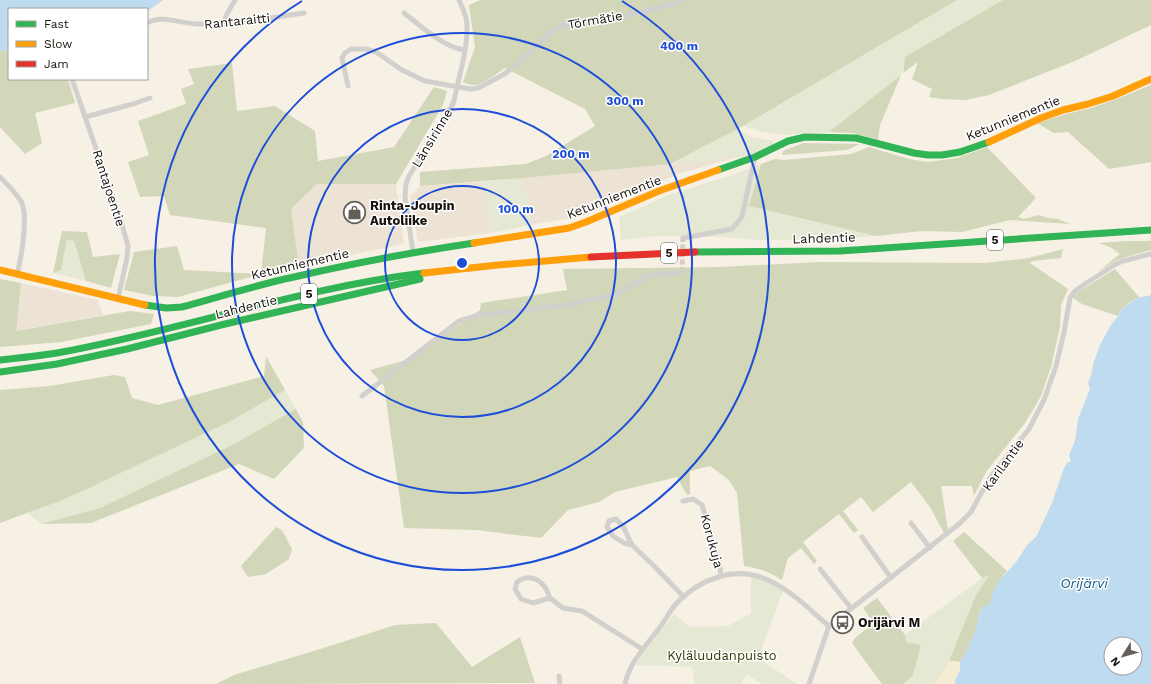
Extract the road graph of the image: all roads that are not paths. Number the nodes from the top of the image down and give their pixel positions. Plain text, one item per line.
1 (235, 0) edge
2 (459, 0) edge
3 (680, 0) edge
4 (304, 13) dead end
5 (404, 13) dead end
6 (148, 23) edge
7 (223, 24) junction
8 (464, 50) junction
9 (1151, 79) edge
10 (72, 80) edge
11 (348, 86) dead end
12 (456, 87) junction
13 (150, 98) dead end
14 (85, 117) junction
15 (756, 157) junction
16 (0, 177) edge
17 (1151, 230) edge
18 (683, 238) dead end
19 (412, 252) junction
20 (1151, 254) edge
21 (498, 265) junction
22 (0, 270) edge
23 (682, 272) dead end
24 (17, 275) junction
25 (118, 299) junction
26 (0, 359) edge
27 (0, 372) edge
28 (362, 396) dead end
29 (683, 501) dead end
30 (911, 523) dead end
31 (862, 537) dead end
32 (632, 545) junction
33 (930, 548) junction
34 (820, 568) dead end
35 (721, 575) junction
36 (891, 578) junction
37 (684, 597) junction
38 (550, 598) junction
39 (851, 608) junction
40 (829, 626) junction
41 (642, 649) junction
42 (559, 676) dead end
43 (560, 684) edge
44 (625, 684) edge
45 (809, 684) edge

1 - 7 street
2 - 8 street, Länsirinne
3 - 12 street, Törmätie
4 - 7 street, Rantaraitti
5 - 8 street
6 - 7 street, Rantaraitti
8 - 12 street, Länsirinne
9 - 15 main road, Ketunniementie
10 - 14 street, Rantajoentie
11 - 12 street, Törmätie
12 - 19 street, Länsirinne
13 - 14 street
14 - 25 street, Rantajoentie
15 - 18 street
15 - 19 main road, Ketunniementie
16 - 24 street
17 - 21 main road, Lahdentie / 5
19 - 25 main road, Ketunniementie
20 - 33 street, Karilantie
21 - 26 main road, Lahdentie / 5
21 - 27 main road, Lahdentie / 5
22 - 24 main road, Ketunniementie
23 - 28 street
24 - 25 main road, Ketunniementie
29 - 35 street, Korukuja
30 - 33 street
31 - 36 street
32 - 32 street
32 - 37 street
33 - 36 street, Karilantie
34 - 39 street
35 - 37 street
35 - 40 street
36 - 39 street, Karilantie
37 - 41 street
38 - 38 street
38 - 41 street
39 - 40 street, Karilantie
40 - 45 street
41 - 44 street
42 - 43 street

